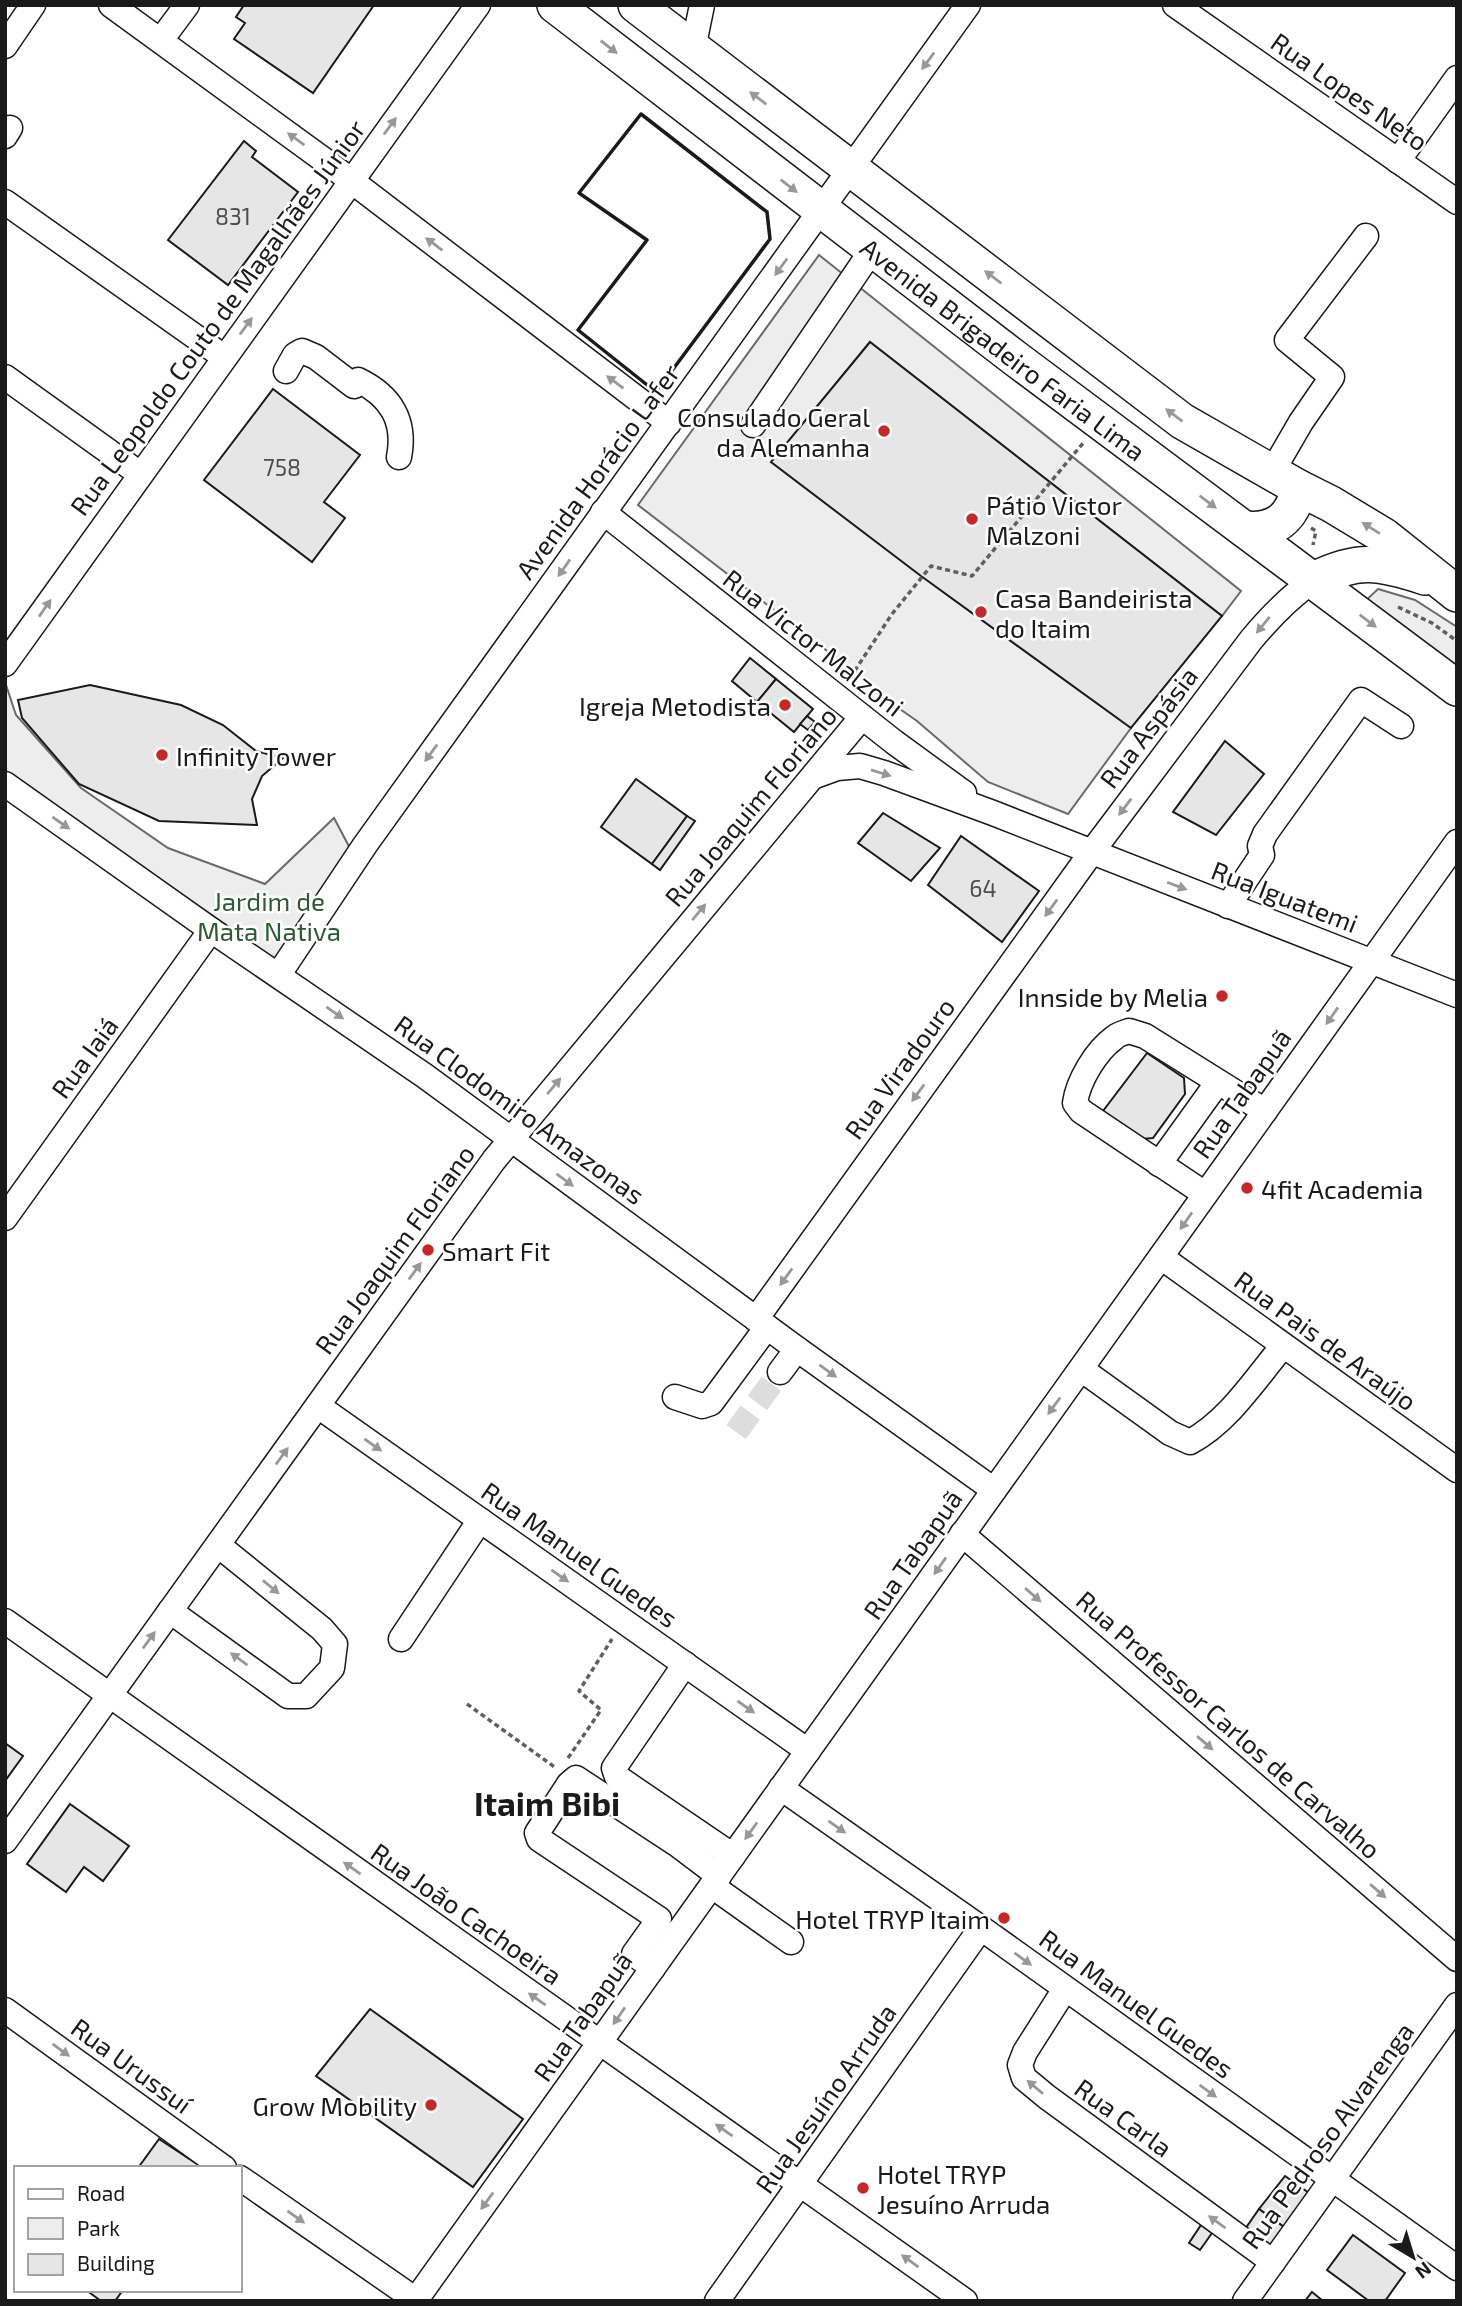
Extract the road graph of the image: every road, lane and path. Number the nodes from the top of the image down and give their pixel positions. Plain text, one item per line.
1 (33, 5) edge
2 (111, 5) edge
3 (187, 5) edge
4 (478, 5) edge
5 (555, 5) edge
6 (636, 5) edge
7 (702, 5) edge
8 (968, 5) edge
9 (1175, 5) edge
10 (161, 40) junction
11 (5, 46) edge
12 (693, 48) junction
13 (1457, 78) edge
14 (1398, 161) junction
15 (851, 169) junction
16 (350, 181) junction
17 (5, 202) edge
18 (1457, 202) edge
19 (821, 211) junction
20 (1366, 236) dead end
21 (872, 250) junction
22 (224, 357) junction
23 (286, 371) dead end
24 (5, 377) edge
25 (1101, 422) junction
26 (669, 423) junction
27 (753, 425) dead end
28 (399, 457) dead end
29 (140, 474) junction
30 (1285, 480) junction
31 (603, 512) junction
32 (1244, 529) junction
33 (1314, 580) junction
34 (1451, 589) edge
35 (5, 664) edge
36 (1457, 688) edge
37 (837, 698) junction
38 (862, 717) junction
39 (1401, 726) dead end
40 (815, 776) junction
41 (5, 784) edge
42 (993, 813) junction
43 (1457, 842) edge
44 (1091, 853) junction
45 (1228, 906) junction
46 (211, 930) junction
47 (1372, 960) junction
48 (279, 974) junction
49 (1457, 995) edge
50 (1219, 1082) junction
51 (1265, 1111) junction
52 (510, 1139) junction
53 (1159, 1164) junction
54 (1206, 1194) junction
55 (5, 1218) edge
56 (1161, 1257) junction
57 (762, 1323) junction
58 (1283, 1346) junction
59 (797, 1349) junction
60 (1081, 1368) junction
61 (780, 1372) tunnel mouth
62 (675, 1397) dead end
63 (318, 1406) junction
64 (1457, 1470) edge
65 (994, 1490) junction
66 (480, 1520) junction
67 (962, 1534) junction
68 (218, 1545) junction
69 (170, 1611) junction
70 (623, 1620) junction
71 (5, 1621) edge
72 (401, 1639) dead end
73 (685, 1664) junction
74 (109, 1695) junction
75 (467, 1704) dead end
76 (808, 1751) junction
77 (566, 1760) dead end
78 (559, 1770) dead end
79 (781, 1788) junction
80 (5, 1841) edge
81 (733, 1856) junction
82 (715, 1881) junction
83 (981, 1928) junction
84 (791, 1942) dead end
85 (1457, 1959) edge
86 (653, 1968) junction
87 (1065, 1989) junction
88 (1457, 2005) edge
89 (5, 2010) edge
90 (599, 2043) junction
91 (221, 2166) edge
92 (242, 2179) edge
93 (1332, 2180) junction
94 (802, 2184) junction
95 (1273, 2262) junction
96 (1457, 2268) edge
97 (415, 2300) edge
98 (717, 2301) edge
99 (965, 2301) edge
100 (1245, 2301) edge

1 - 11 street
2 - 10 street
3 - 10 street
16 -> 4 street, Rua Leopoldo Couto de Magalhães Júnior
5 -> 19 highway, Avenida Brigadeiro Faria Lima
6 - 12 highway, Avenida Brigadeiro Faria Lima
7 - 12 street
8 -> 15 street, Avenida Horácio Lafer
9 - 14 street, Rua Lopes Neto
16 -> 10 street
15 -> 12 highway, Avenida Brigadeiro Faria Lima
13 - 14 street
14 - 18 street, Rua Lopes Neto
15 - 19 street, Avenida Horácio Lafer
30 -> 15 highway, Avenida Brigadeiro Faria Lima
22 -> 16 street, Rua Leopoldo Couto de Magalhães Júnior
26 -> 16 street
17 - 22 street
19 - 21 highway, Avenida Brigadeiro Faria Lima
19 -> 26 street, Avenida Horácio Lafer
20 - 30 street
21 - 25 highway, Avenida Brigadeiro Faria Lima
21 - 27 street
22 - 29 street, Rua Leopoldo Couto de Magalhães Júnior
23 - 28 street
24 - 29 street
25 -> 32 highway, Avenida Brigadeiro Faria Lima
25 - 37 path
26 - 31 street, Avenida Horácio Lafer
35 -> 29 street, Rua Leopoldo Couto de Magalhães Júnior
30 - 32 highway
34 -> 30 highway, Avenida Brigadeiro Faria Lima
31 - 37 street, Rua Victor Malzoni
31 -> 48 street, Avenida Horácio Lafer
32 - 33 highway, Avenida Brigadeiro Faria Lima
33 - 34 highway
33 -> 36 highway, Avenida Brigadeiro Faria Lima
33 -> 44 street, Rua Aspásia
37 - 38 street, Rua Victor Malzoni
38 - 40 street, Rua Joaquim Floriano
38 - 42 street, Rua Victor Malzoni
39 - 45 street
40 -> 42 street, Rua Victor Malzoni
52 -> 40 street, Rua Joaquim Floriano
41 -> 46 street, Rua Clodomiro Amazonas
42 - 44 street, Rua Victor Malzoni
43 - 47 street, Rua Tabapuã
44 -> 45 street, Rua Iguatemi
44 -> 57 street, Rua Viradouro
45 - 47 street, Rua Iguatemi
46 - 48 street, Rua Clodomiro Amazonas
46 - 55 street, Rua Iaiá
47 - 49 street, Rua Iguatemi
47 -> 51 street, Rua Tabapuã
48 -> 52 street, Rua Clodomiro Amazonas
50 - 51 street
50 - 53 street
50 - 53 street
51 - 54 street, Rua Tabapuã
52 -> 57 street, Rua Clodomiro Amazonas
63 -> 52 street, Rua Joaquim Floriano
53 - 54 street
54 -> 56 street, Rua Tabapuã
56 - 58 street, Rua Pais de Araújo
56 - 60 street, Rua Tabapuã
57 - 59 street, Rua Clodomiro Amazonas
57 - 62 street, Rua Viradouro
58 - 60 street
58 - 64 street, Rua Pais de Araújo
59 - 61 street
59 -> 65 street, Rua Clodomiro Amazonas
60 -> 65 street, Rua Tabapuã
63 -> 66 street, Rua Manuel Guedes
68 -> 63 street, Rua Joaquim Floriano
65 - 67 street, Rua Tabapuã
66 -> 70 street, Rua Manuel Guedes
66 - 72 street
67 -> 76 street, Rua Tabapuã
67 -> 85 street, Rua Professor Carlos de Carvalho
68 - 69 street, Rua Joaquim Floriano
68 -> 69 street
74 -> 69 street, Rua Joaquim Floriano
70 - 73 street, Rua Manuel Guedes
70 - 77 path
71 - 74 street, Rua João Cachoeira
73 -> 76 street, Rua Manuel Guedes
73 - 81 street
74 - 80 street, Rua Joaquim Floriano
90 -> 74 street, Rua João Cachoeira
75 - 78 path
76 - 79 street, Rua Tabapuã
79 -> 81 street, Rua Tabapuã
79 -> 83 street, Rua Manuel Guedes
81 - 82 street, Rua Tabapuã
82 - 84 street
82 - 86 street, Rua Tabapuã
82 - 86 street
83 -> 87 street, Rua Manuel Guedes
83 - 94 street, Rua Jesuíno Arruda
86 -> 90 street, Rua Tabapuã
87 -> 93 street, Rua Manuel Guedes
95 -> 87 street, Rua Carla
88 - 93 street, Rua Pedroso Alvarenga
89 -> 91 street, Rua Urussuí
94 -> 90 street, Rua João Cachoeira
90 -> 97 street, Rua Tabapuã
92 -> 97 street
93 - 95 street, Rua Pedroso Alvarenga
93 - 96 street, Rua Manuel Guedes
94 - 98 street, Rua Jesuíno Arruda
99 -> 94 street, Rua João Cachoeira
95 - 100 street, Rua Pedroso Alvarenga

